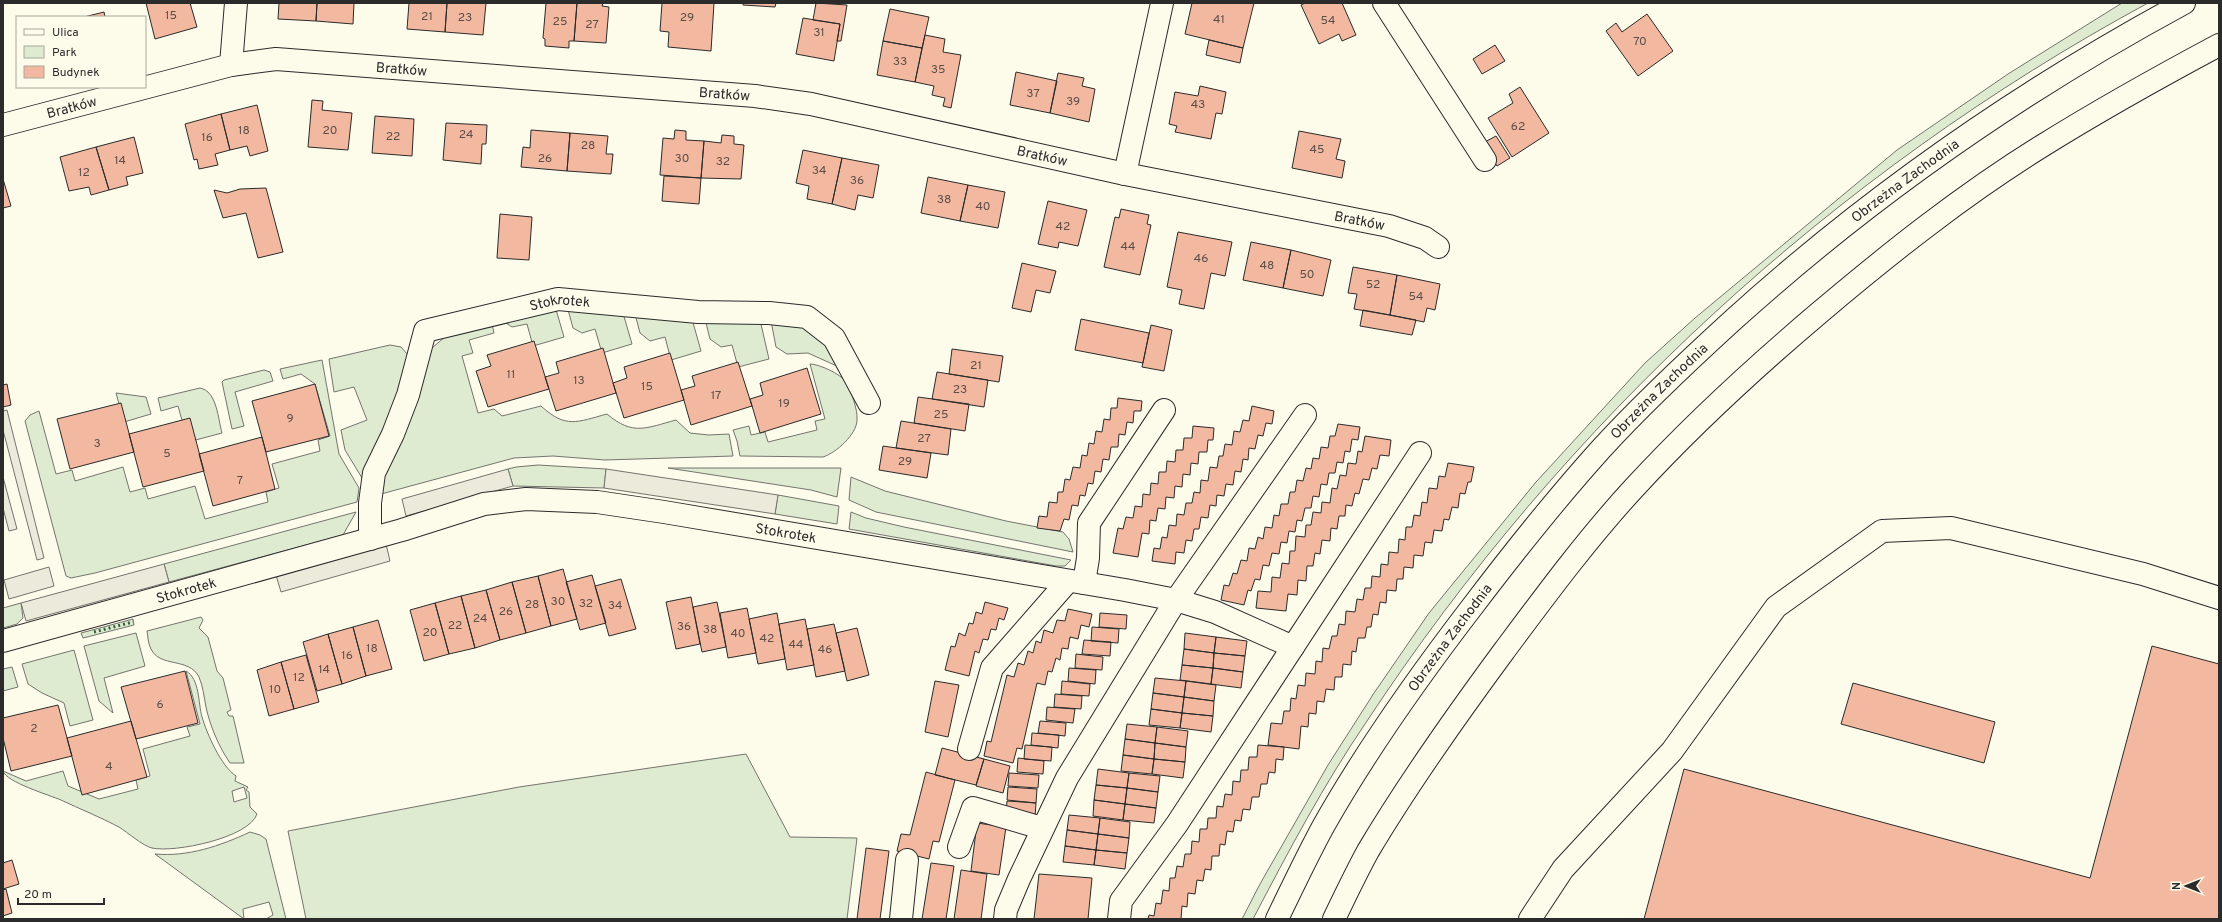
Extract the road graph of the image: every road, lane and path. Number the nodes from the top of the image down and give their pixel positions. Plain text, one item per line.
1 (236, 3) edge
2 (1162, 3) edge
3 (1384, 3) edge
4 (2184, 3) edge
5 (2219, 45) edge
6 (231, 65) junction
7 (146, 87) edge
8 (144, 88) edge
9 (3, 125) edge
10 (1485, 160) dead end
11 (1125, 174) junction
12 (1438, 247) dead end
13 (869, 403) dead end
14 (1164, 410) dead end
15 (1305, 415) dead end
16 (1420, 453) dead end
17 (370, 539) junction
18 (1076, 582) junction
19 (2219, 598) edge
20 (1176, 600) junction
21 (3, 641) edge
22 (1293, 647) junction
23 (969, 749) dead end
24 (1042, 828) junction
25 (959, 847) dead end
26 (907, 860) dead end
27 (901, 919) edge
28 (1005, 919) edge
29 (1119, 919) edge
30 (1276, 919) edge
31 (1334, 919) edge
32 (1530, 919) edge

1 - 6 street
2 - 11 street
3 - 10 street
4 - 30 street, Obrzeżna Zachodnia
5 - 31 street
6 - 7 street, Bratków
6 - 11 street, Bratków
8 - 9 street, Bratków
11 - 12 street, Bratków
13 - 17 street, Stokrotek
14 - 18 street
15 - 20 street
16 - 22 street
17 - 18 street, Stokrotek
17 - 21 street, Stokrotek
18 - 20 street, Stokrotek
18 - 23 street
19 - 32 street
20 - 22 street, Stokrotek
20 - 24 street
22 - 29 street
24 - 25 street
24 - 28 street
26 - 27 street

